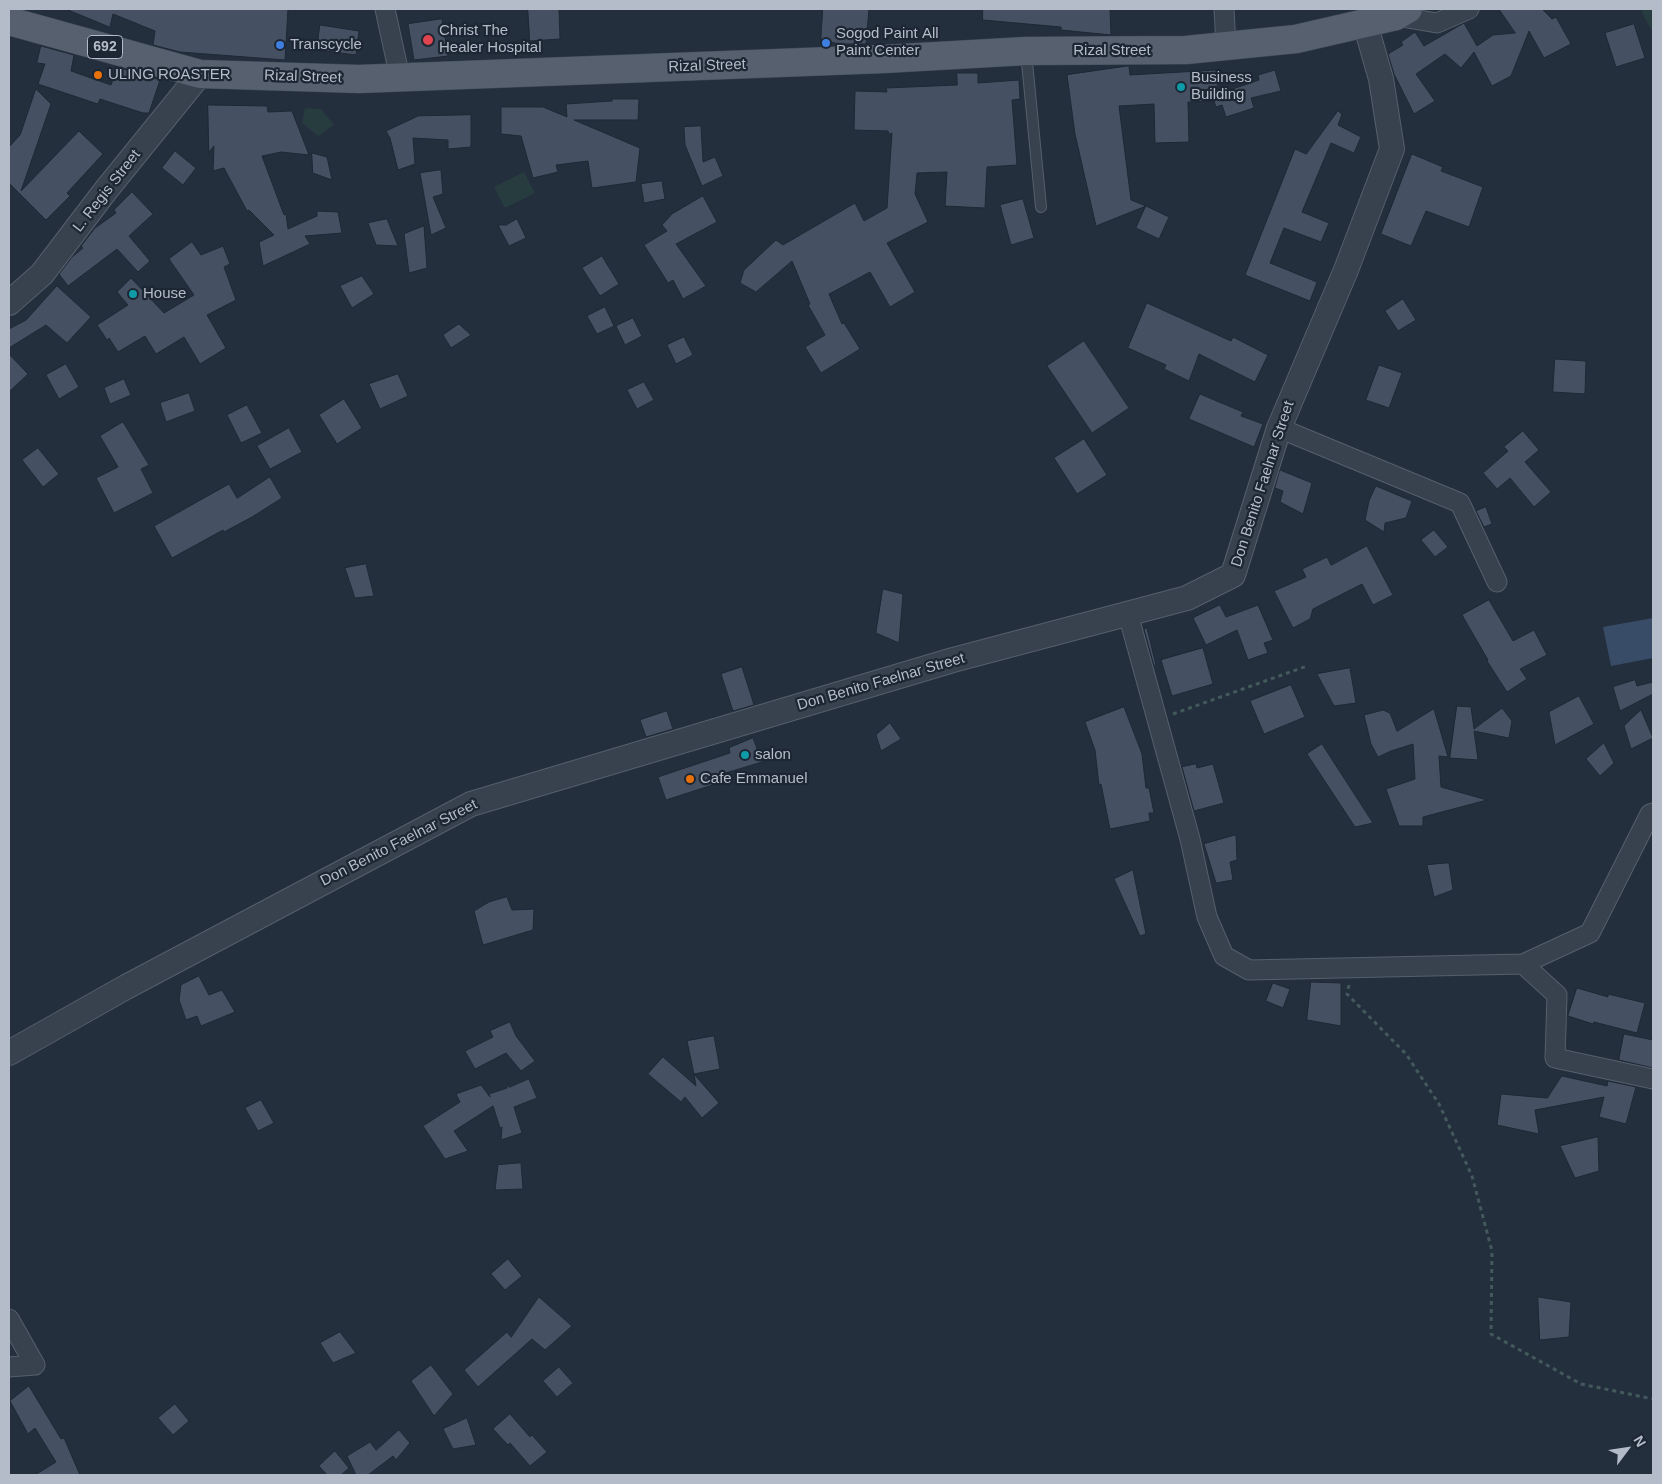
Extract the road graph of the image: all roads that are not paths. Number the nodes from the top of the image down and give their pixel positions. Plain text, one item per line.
1 (384, 9) edge
2 (1224, 9) edge
3 (1469, 9) edge
4 (1402, 12) edge
5 (9, 21) edge
6 (1365, 23) junction
7 (1226, 46) junction
8 (1026, 52) junction
9 (200, 74) junction
10 (400, 78) junction
11 (1041, 207) dead end
12 (9, 303) edge
13 (1279, 428) junction
14 (1497, 582) dead end
15 (1128, 614) junction
16 (1653, 814) edge
17 (1524, 964) junction
18 (9, 1053) edge
19 (1653, 1079) edge
20 (9, 1319) edge
21 (9, 1367) edge

1 - 10 street
2 - 7 street
3 - 4 street
4 - 6 main road, Rizal Street / 692
5 - 9 main road, Rizal Street / 692
6 - 7 main road, Rizal Street / 692
6 - 13 street, Don Benito Faelnar Street
7 - 8 main road, Rizal Street / 692
8 - 10 main road, Rizal Street / 692
8 - 11 lane
9 - 10 main road, Rizal Street / 692
9 - 12 street, L. Regis Street
13 - 14 street
13 - 15 street, Don Benito Faelnar Street
15 - 17 street
15 - 18 street, Don Benito Faelnar Street
16 - 17 street
17 - 19 street
20 - 21 street

